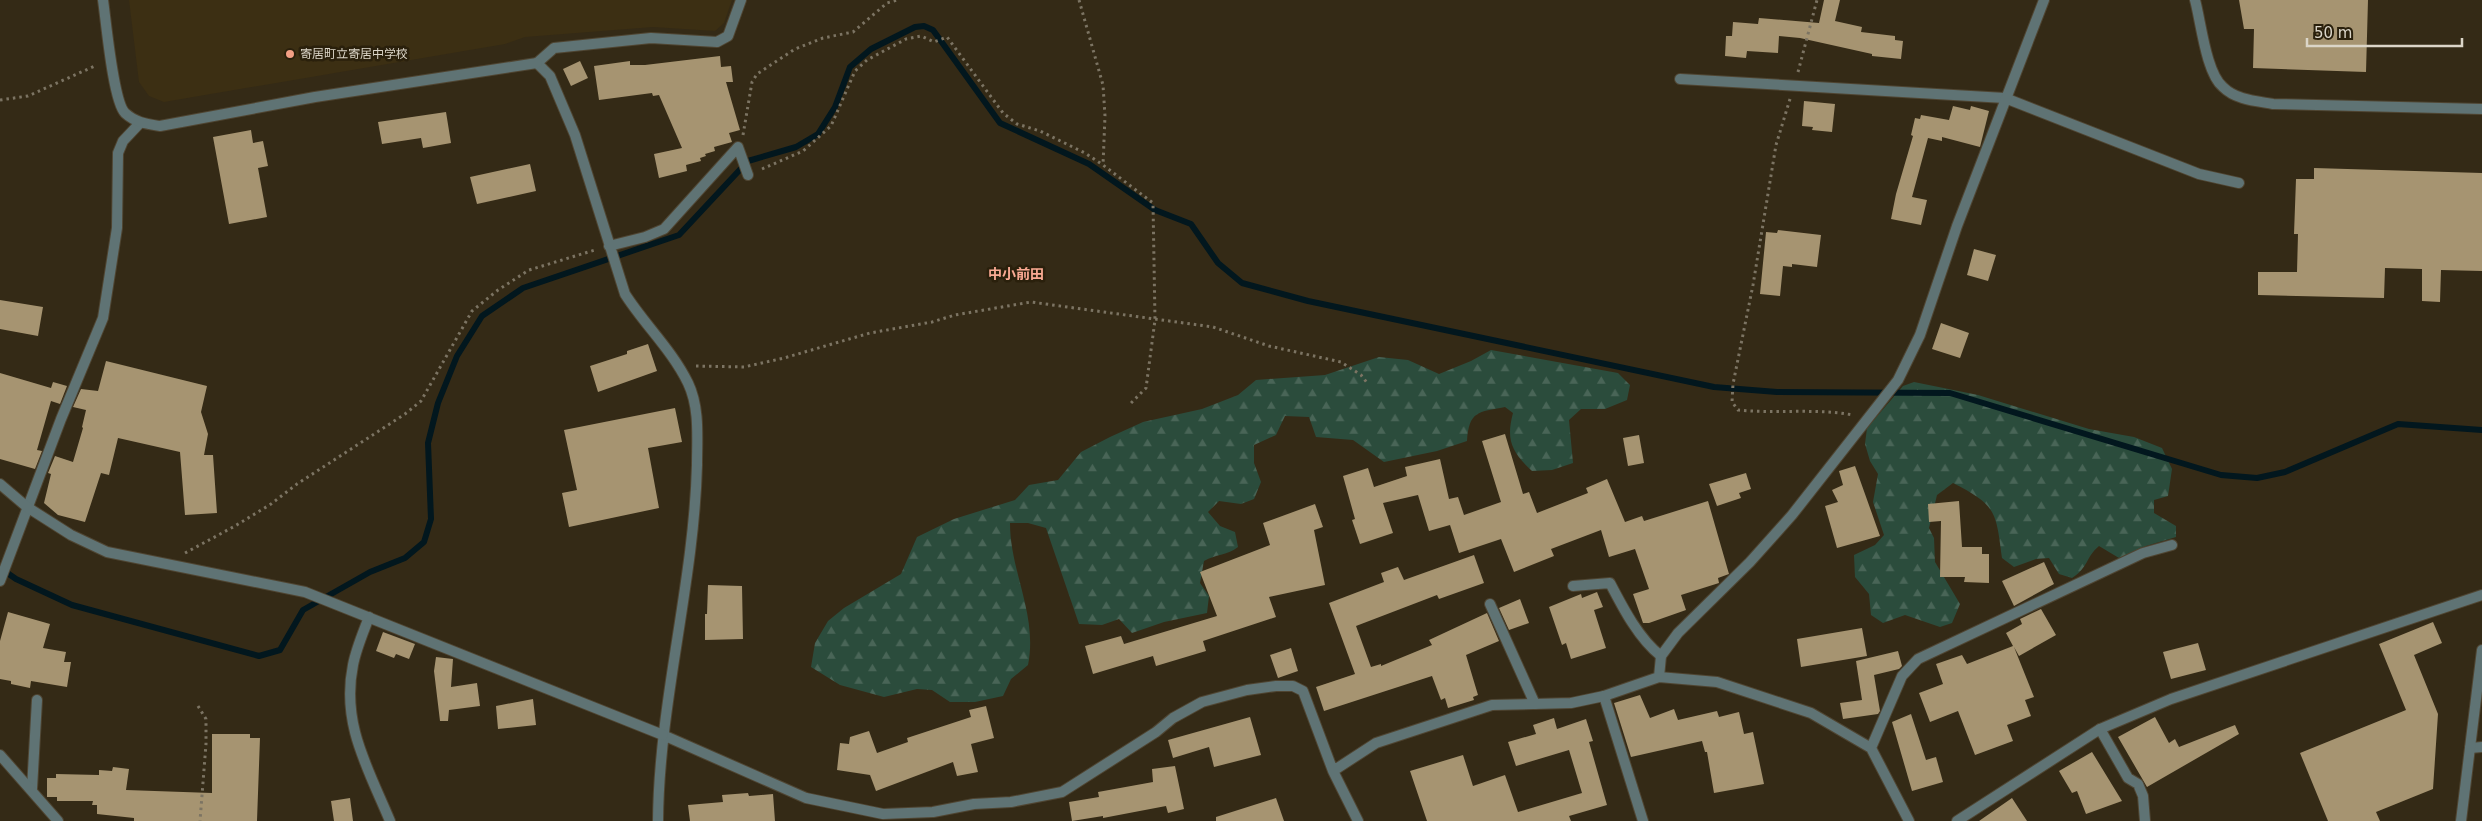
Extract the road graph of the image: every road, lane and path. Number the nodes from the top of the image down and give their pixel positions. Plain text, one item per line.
1 (103, 0) edge
2 (741, 0) edge
3 (897, 0) edge
4 (1079, 0) edge
5 (1817, 0) edge
6 (2044, 0) edge
7 (2195, 0) edge
8 (112, 58) junction
9 (536, 63) junction
10 (1680, 79) dead end
11 (1794, 84) junction
12 (2005, 98) junction
13 (0, 100) edge
14 (2482, 109) edge
15 (140, 123) junction
16 (738, 147) junction
17 (1103, 165) junction
18 (748, 175) joint
19 (2239, 183) dead end
20 (609, 246) junction
21 (1155, 320) junction
22 (674, 362) junction
23 (1368, 384) dead end
24 (1130, 404) dead end
25 (1868, 418) junction
26 (0, 484) edge
27 (27, 507) junction
28 (2172, 546) dead end
29 (165, 565) junction
30 (0, 580) edge
31 (1573, 586) dead end
32 (2482, 595) edge
33 (1490, 604) dead end
34 (368, 617) junction
35 (2482, 652) edge
36 (1661, 656) junction
37 (1659, 677) junction
38 (1604, 696) junction
39 (37, 700) dead end
40 (1535, 704) junction
41 (198, 706) dead end
42 (2100, 730) junction
43 (663, 736) junction
44 (2482, 747) edge
45 (1871, 748) junction
46 (2470, 748) junction
47 (0, 755) edge
48 (1333, 771) junction
49 (32, 789) junction
50 (58, 821) edge
51 (200, 821) edge
52 (390, 821) edge
53 (658, 821) edge
54 (1358, 821) edge
55 (1643, 821) edge
56 (1910, 821) edge
57 (1957, 821) edge
58 (2145, 821) edge
59 (2461, 821) edge

1 - 8 street
2 - 9 street
3 - 16 path
4 - 17 path
5 - 11 path
6 - 12 street
7 - 14 street
8 - 13 path
8 - 15 street
9 - 15 street
9 - 20 street
10 - 11 street
11 - 12 street
11 - 25 path
12 - 19 street
12 - 25 street
15 - 27 street
16 - 18 street
16 - 20 street
17 - 18 path
17 - 21 path
20 - 22 street
20 - 29 path
21 - 22 path
21 - 23 path
21 - 24 path
22 - 43 street
25 - 36 street
26 - 27 street
27 - 29 street
27 - 30 street
28 - 45 street
29 - 34 street
31 - 36 street
32 - 42 street
33 - 40 street
34 - 43 street
34 - 52 street
35 - 46 street
36 - 37 street
37 - 38 street
37 - 45 street
38 - 40 street
38 - 55 street
39 - 49 street
40 - 48 street
41 - 51 path
42 - 57 street
42 - 58 street
43 - 48 street
43 - 53 street
44 - 46 street
45 - 56 street
46 - 59 street
47 - 49 street
48 - 54 street
49 - 50 street

